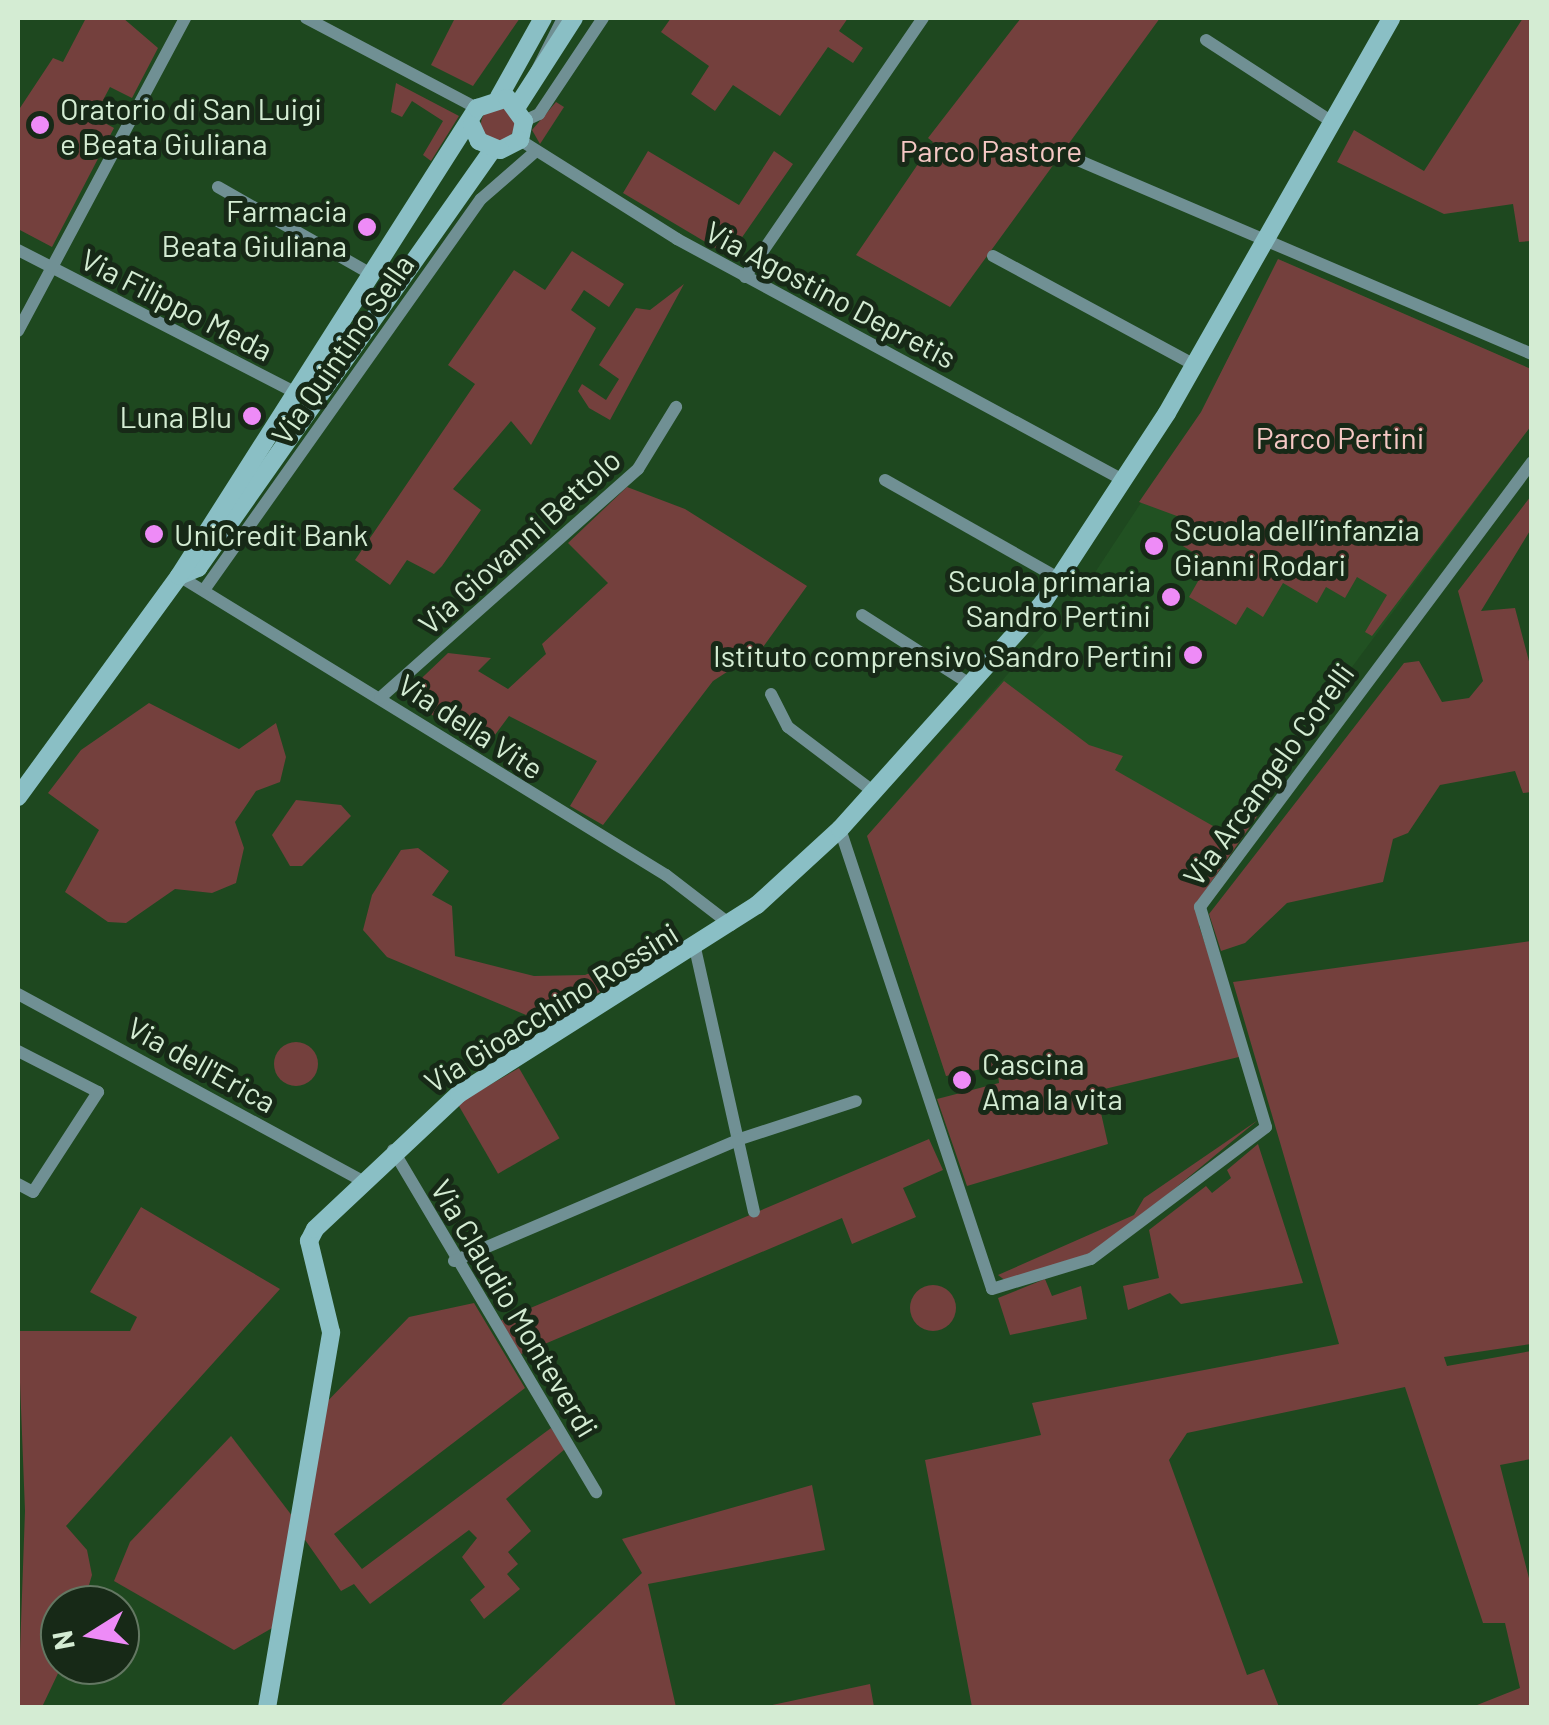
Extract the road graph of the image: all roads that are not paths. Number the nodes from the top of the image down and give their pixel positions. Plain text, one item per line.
1 (185, 18) edge
2 (306, 18) edge
3 (543, 18) edge
4 (563, 18) edge
5 (574, 18) edge
6 (603, 18) edge
7 (924, 18) edge
8 (1391, 18) edge
9 (1206, 40) dead end
10 (534, 78) junction
11 (500, 97) junction
12 (521, 113) junction
13 (475, 117) junction
14 (1329, 120) junction
15 (528, 146) junction
16 (494, 150) junction
17 (1059, 152) dead end
18 (218, 187) dead end
19 (1264, 237) junction
20 (18, 250) edge
21 (994, 256) dead end
22 (50, 267) junction
23 (373, 275) junction
24 (745, 277) junction
25 (18, 332) edge
26 (1532, 354) edge
27 (1195, 365) junction
28 (305, 398) junction
29 (676, 407) dead end
30 (1532, 462) edge
31 (884, 480) dead end
32 (1125, 481) junction
33 (262, 494) junction
34 (179, 576) junction
35 (1062, 580) junction
36 (204, 590) junction
37 (862, 615) dead end
38 (970, 684) junction
39 (771, 694) dead end
40 (380, 698) junction
41 (874, 792) junction
42 (18, 798) edge
43 (840, 828) junction
44 (731, 925) junction
45 (695, 948) junction
46 (18, 994) edge
47 (18, 1050) edge
48 (856, 1102) dead end
49 (737, 1140) junction
50 (392, 1150) junction
51 (361, 1180) junction
52 (18, 1184) edge
53 (754, 1211) dead end
54 (454, 1261) junction
55 (596, 1492) dead end
56 (267, 1708) edge

1 - 22 street
2 - 13 street
3 - 11 street
4 - 10 street
5 - 10 street
6 - 12 street
7 - 24 street
8 - 14 street, Via Gioacchino Rossini
9 - 14 street
10 - 12 street
11 - 12 street
11 - 13 street
12 - 15 street
13 - 16 street
13 - 23 street, Via Quintino Sella
14 - 19 street, Via Gioacchino Rossini
15 - 16 street
15 - 24 street, Via Agostino Depretis
15 - 33 street, Via Quintino Sella
16 - 28 street, Via Quintino Sella
17 - 19 street
18 - 23 street
19 - 26 street
19 - 27 street, Via Gioacchino Rossini
20 - 22 street, Via Filippo Meda
21 - 27 street
22 - 25 street
22 - 28 street, Via Filippo Meda
23 - 28 street, Via Quintino Sella
24 - 32 street, Via Agostino Depretis
27 - 32 street, Via Gioacchino Rossini
28 - 33 street, Via Quintino Sella
28 - 34 street, Via Quintino Sella
29 - 40 street, Via Giovanni Bettolo
30 - 43 street, Via Arcangelo Corelli
31 - 35 street
32 - 35 street, Via Gioacchino Rossini
33 - 34 street, Via Quintino Sella
33 - 36 street, Via Quintino Sella
34 - 36 street, Via della Vite
34 - 42 street, Via Quintino Sella
35 - 38 street, Via Gioacchino Rossini
36 - 40 street, Via della Vite
37 - 38 street
38 - 41 street, Via Gioacchino Rossini
39 - 41 street
40 - 44 street, Via della Vite
41 - 43 street, Via Gioacchino Rossini
43 - 44 street, Via Gioacchino Rossini
44 - 45 street, Via Gioacchino Rossini
45 - 49 street
45 - 50 street, Via Gioacchino Rossini
46 - 51 street, Via dell'Erica
47 - 52 street
48 - 49 street
49 - 53 street
49 - 54 street
50 - 51 street, Via Gioacchino Rossini
50 - 54 street, Via Claudio Monteverdi
51 - 56 street, Via Gioacchino Rossini
54 - 55 street, Via Claudio Monteverdi

